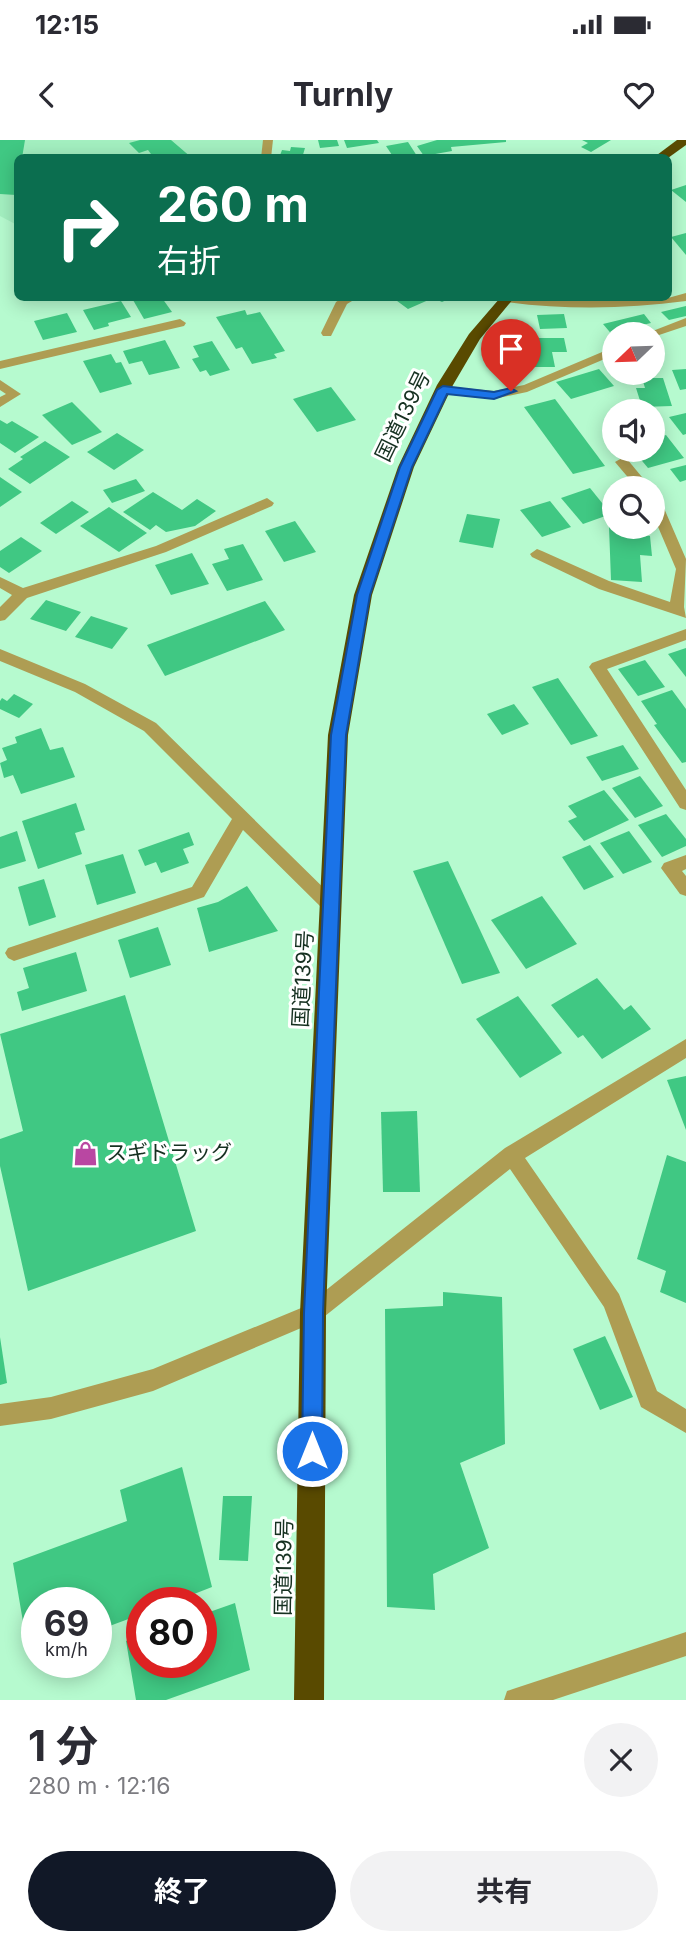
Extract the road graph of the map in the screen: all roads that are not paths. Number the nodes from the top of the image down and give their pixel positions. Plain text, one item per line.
1 (685, 140) edge
2 (666, 154) edge
3 (344, 301) edge
4 (504, 301) edge
5 (527, 301) edge
6 (659, 301) edge
7 (686, 322) edge
8 (180, 323) dead end
9 (665, 329) edge
10 (327, 333) dead end
11 (602, 356) edge
12 (0, 365) edge
13 (0, 384) edge
14 (443, 390) junction
15 (0, 403) edge
16 (622, 462) dead end
17 (634, 476) edge
18 (267, 503) dead end
19 (665, 527) edge
20 (537, 554) dead end
21 (0, 583) edge
22 (22, 594) junction
23 (681, 612) edge
24 (0, 615) edge
25 (686, 634) edge
26 (0, 655) edge
27 (686, 803) edge
28 (241, 818) junction
29 (686, 862) edge
30 (686, 889) edge
31 (332, 907) junction
32 (14, 953) dead end
33 (686, 1048) edge
34 (512, 1155) junction
35 (313, 1313) junction
36 (0, 1415) edge
37 (686, 1422) edge
38 (686, 1644) edge
39 (309, 1700) edge
40 (516, 1700) edge

1 - 2 highway
3 - 10 street
4 - 14 highway, 国道139号
5 - 6 street
7 - 9 street
8 - 12 street
11 - 14 street
13 - 15 street
14 - 31 highway, 国道139号
16 - 17 street
18 - 22 street
19 - 23 street
20 - 23 street
21 - 22 street
22 - 24 street
25 - 27 street
26 - 28 street
28 - 31 street
28 - 32 street
29 - 30 street
31 - 35 highway, 国道139号
33 - 34 street
34 - 35 street
34 - 37 street
35 - 36 street
35 - 39 highway, 国道139号
38 - 40 street

